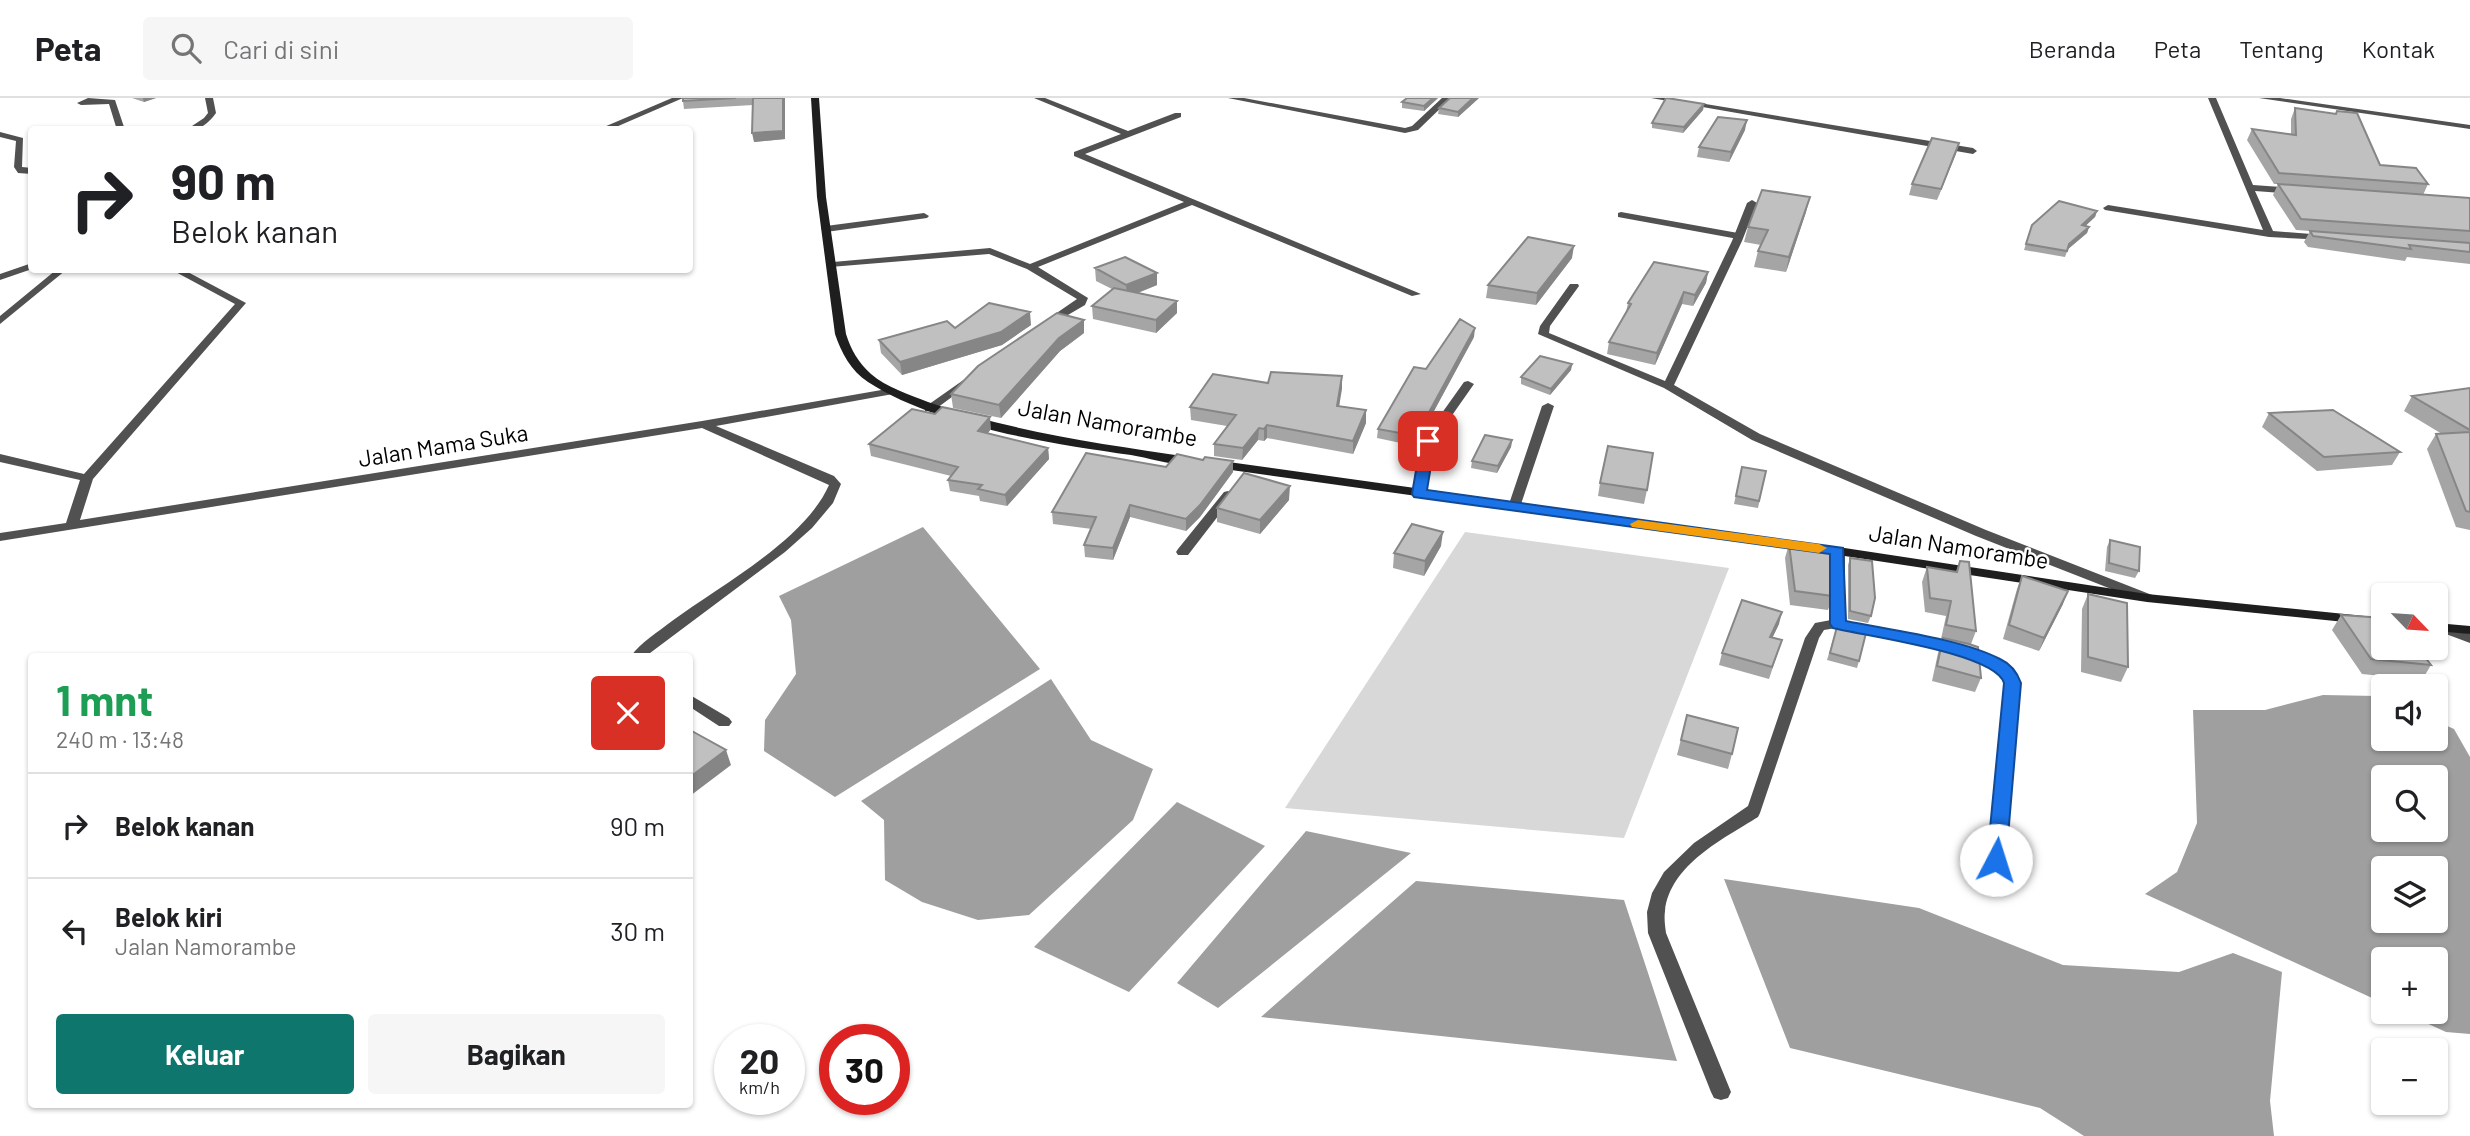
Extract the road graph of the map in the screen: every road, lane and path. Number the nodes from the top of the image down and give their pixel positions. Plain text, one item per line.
1 (95, 98) edge
2 (209, 98) edge
3 (679, 98) edge
4 (815, 98) edge
5 (1038, 98) edge
6 (1232, 98) edge
7 (1447, 98) edge
8 (1655, 98) edge
9 (2212, 98) edge
10 (2263, 98) edge
11 (1178, 115) dead end
12 (120, 126) edge
13 (197, 126) edge
14 (611, 126) edge
15 (2470, 127) edge
16 (0, 134) edge
17 (1126, 134) junction
18 (1973, 151) dead end
19 (28, 171) edge
20 (2250, 187) junction
21 (2305, 192) edge
22 (1191, 202) junction
23 (1752, 203) dead end
24 (2108, 208) dead end
25 (1621, 215) dead end
26 (925, 216) dead end
27 (825, 229) junction
28 (2269, 234) junction
29 (1738, 236) junction
30 (2336, 239) edge
31 (833, 265) junction
32 (28, 267) edge
33 (1030, 267) junction
34 (57, 273) edge
35 (183, 273) edge
36 (0, 276) edge
37 (1574, 286) dead end
38 (1416, 294) dead end
39 (0, 321) edge
40 (1034, 332) edge
41 (980, 370) edge
42 (1468, 384) dead end
43 (1668, 386) junction
44 (893, 391) junction
45 (1548, 406) dead end
46 (929, 409) junction
47 (702, 425) junction
48 (0, 458) edge
49 (1248, 469) junction
50 (87, 478) junction
51 (1419, 494) junction
52 (1514, 507) junction
53 (72, 525) junction
54 (0, 537) edge
55 (1838, 551) junction
56 (1183, 552) dead end
57 (2147, 598) junction
58 (2371, 621) edge
59 (1838, 624) junction
60 (2448, 629) edge
61 (2470, 630) edge
62 (2448, 631) edge
63 (2470, 639) edge
64 (642, 653) edge
65 (693, 702) edge
66 (724, 722) dead end
67 (1996, 860) dead end
68 (1721, 1092) dead end

1 - 12 street
2 - 13 street
3 - 14 street
4 - 27 main road, Jalan Namorambe
5 - 17 street
6 - 7 street
8 - 18 street
9 - 20 street
10 - 15 street
11 - 17 street
16 - 19 street
17 - 22 street
20 - 21 street
20 - 28 street
22 - 33 street
22 - 38 street
23 - 29 street
24 - 28 street
25 - 29 street
26 - 27 street
27 - 31 main road, Jalan Namorambe
28 - 30 street
29 - 43 street
31 - 33 street
31 - 44 main road, Jalan Namorambe
32 - 36 street
33 - 40 street
34 - 39 street
35 - 50 street
37 - 43 street
41 - 46 street
42 - 51 street
43 - 57 street
44 - 46 main road, Jalan Namorambe
44 - 47 street, Jalan Mama Suka
45 - 52 street
46 - 49 main road, Jalan Namorambe
47 - 53 street, Jalan Mama Suka
47 - 64 street
48 - 50 street
49 - 51 main road, Jalan Namorambe
49 - 56 street
50 - 53 street
51 - 52 main road, Jalan Namorambe
52 - 55 main road, Jalan Namorambe
53 - 54 street, Jalan Mama Suka
55 - 57 main road, Jalan Namorambe
55 - 59 street
57 - 58 main road, Jalan Namorambe
59 - 67 street
59 - 68 street
60 - 61 main road
62 - 63 street
65 - 66 street

